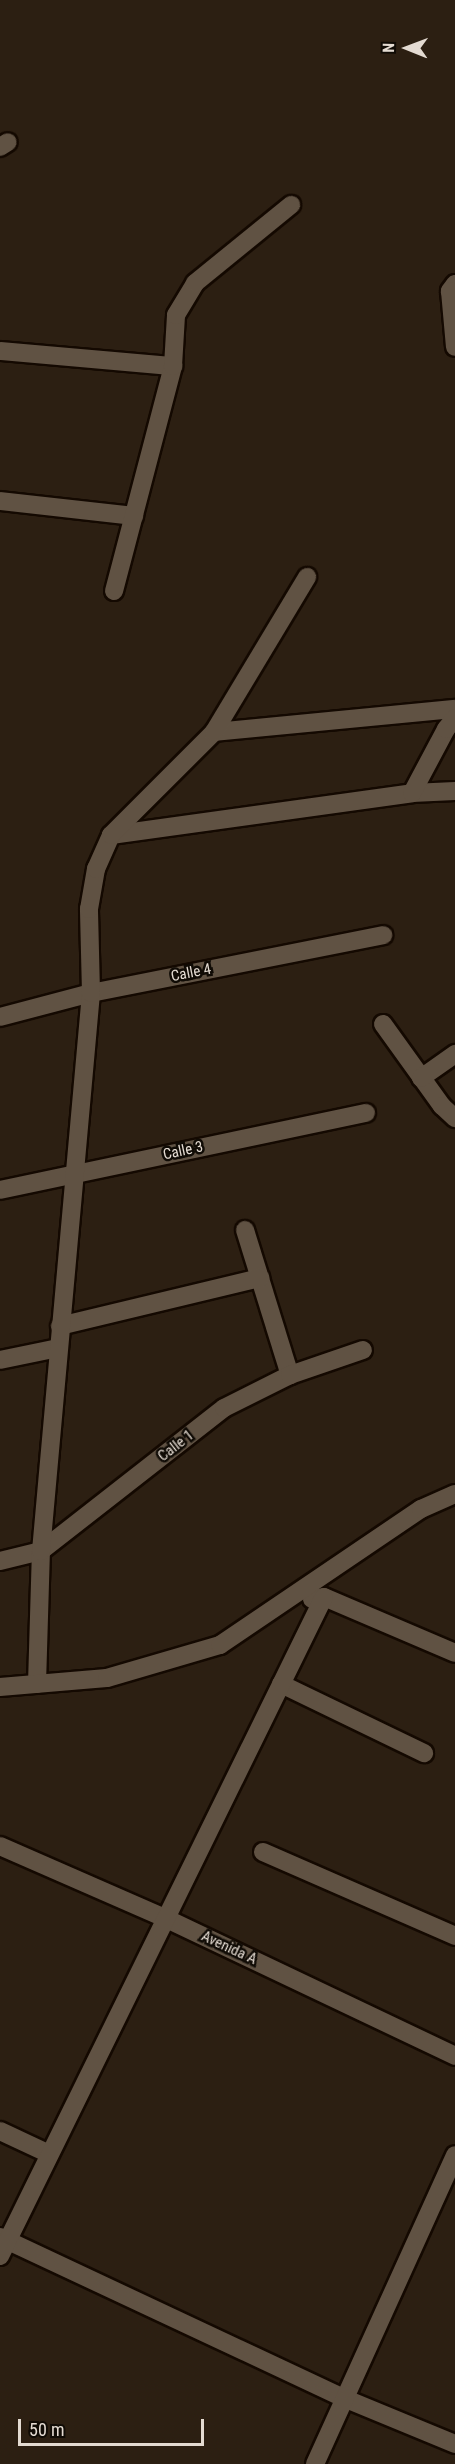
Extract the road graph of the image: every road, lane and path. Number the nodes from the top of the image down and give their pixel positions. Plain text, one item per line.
1 (291, 205) dead end
2 (452, 288) edge
3 (455, 347) edge
4 (0, 351) edge
5 (173, 366) junction
6 (0, 501) edge
7 (134, 516) junction
8 (307, 577) dead end
9 (114, 591) dead end
10 (455, 709) edge
11 (455, 718) edge
12 (214, 732) junction
13 (455, 791) edge
14 (412, 793) junction
15 (111, 836) junction
16 (383, 935) dead end
17 (91, 993) junction
18 (0, 1017) edge
19 (383, 1024) dead end
20 (455, 1054) edge
21 (421, 1078) junction
22 (366, 1113) dead end
23 (455, 1118) edge
24 (74, 1174) junction
25 (0, 1190) edge
26 (245, 1230) dead end
27 (260, 1278) junction
28 (60, 1326) junction
29 (58, 1348) junction
30 (363, 1350) dead end
31 (0, 1360) edge
32 (290, 1375) junction
33 (455, 1494) edge
34 (41, 1551) junction
35 (0, 1561) edge
36 (324, 1598) junction
37 (271, 1611) junction
38 (455, 1653) edge
39 (38, 1684) junction
40 (281, 1684) junction
41 (0, 1686) edge
42 (424, 1752) dead end
43 (0, 1846) edge
44 (264, 1852) dead end
45 (167, 1919) junction
46 (455, 1936) edge
47 (455, 2056) edge
48 (0, 2131) edge
49 (49, 2154) junction
50 (455, 2155) edge
51 (2, 2244) edge
52 (346, 2399) junction
53 (455, 2444) edge
54 (315, 2464) edge

1 - 5 street
2 - 3 street
4 - 5 street
5 - 7 street
6 - 7 street
7 - 9 street
8 - 12 street
10 - 12 street
11 - 14 street
12 - 15 street
13 - 14 street
14 - 15 street
15 - 17 street
16 - 17 street, Calle 4
17 - 18 street, Calle 4
17 - 24 street
19 - 21 street
20 - 21 street
21 - 23 street
22 - 24 street, Calle 3
24 - 25 street, Calle 3
24 - 28 street
26 - 27 street
27 - 28 street
27 - 32 street
28 - 29 street
29 - 31 street
29 - 34 street
30 - 32 street, Calle 1
32 - 34 street, Calle 1
33 - 37 street
34 - 35 street, Calle 1
34 - 39 street
36 - 37 street
36 - 38 street
36 - 40 street
37 - 39 street
39 - 41 street
40 - 42 street
40 - 45 street
43 - 45 street, Avenida A
44 - 46 street
45 - 47 street, Avenida A
45 - 49 street
48 - 49 street
49 - 51 street
50 - 52 street
51 - 52 street
52 - 53 street
52 - 54 street

